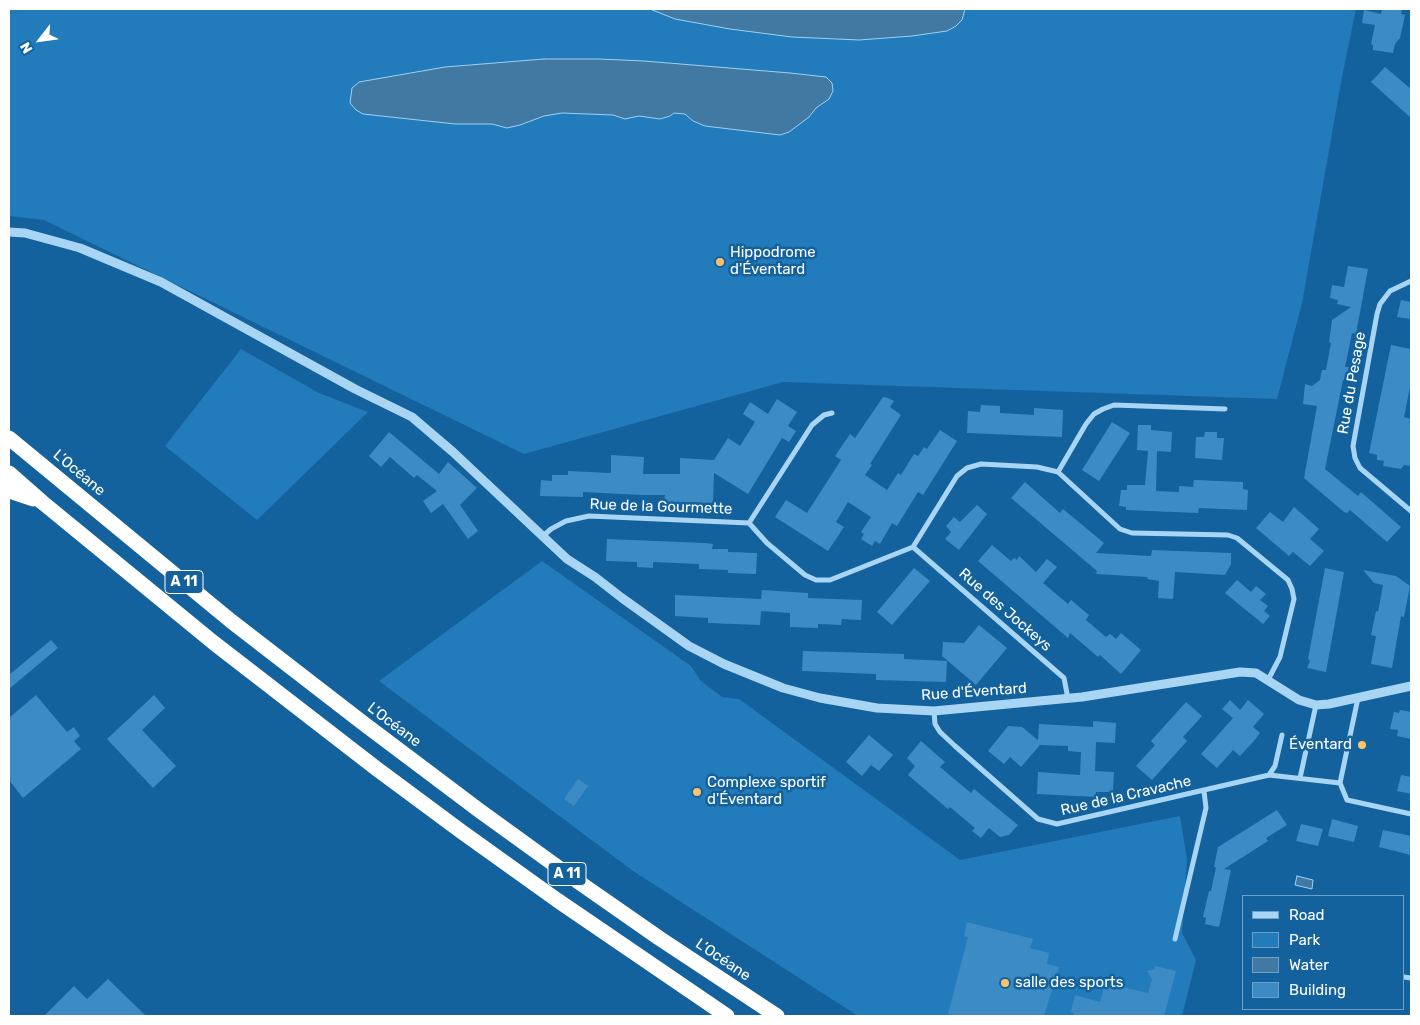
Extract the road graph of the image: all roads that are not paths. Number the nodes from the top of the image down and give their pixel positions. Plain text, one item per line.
1 (9, 232) edge
2 (1411, 281) edge
3 (1225, 408) dead end
4 (832, 413) dead end
5 (9, 438) edge
6 (1058, 472) junction
7 (9, 473) edge
8 (9, 491) edge
9 (42, 502) junction
10 (1411, 511) edge
11 (749, 523) junction
12 (544, 536) junction
13 (913, 547) junction
14 (1268, 680) junction
15 (1411, 686) edge
16 (1358, 698) junction
17 (1068, 699) junction
18 (1316, 705) junction
19 (934, 711) junction
20 (1282, 735) dead end
21 (1269, 775) junction
22 (1300, 778) junction
23 (1340, 783) junction
24 (1204, 791) junction
25 (1411, 814) edge
26 (1175, 939) dead end
27 (727, 1016) edge
28 (777, 1016) edge

1 - 12 street, Rue d'Éventard
2 - 10 street, Rue du Pesage
3 - 6 street
4 - 11 street
5 - 28 highway, L’Océane / A 11
6 - 13 street
6 - 14 street
7 - 9 highway, A 11
8 - 9 highway
9 - 27 highway, A 11
11 - 12 street, Rue de la Gourmette
11 - 13 street, Rue de la Gourmette
12 - 19 street, Rue d'Éventard
13 - 17 street, Rue des Jockeys
14 - 17 street, Rue d'Éventard
14 - 18 street, Rue d'Éventard
15 - 16 street
16 - 18 street
16 - 23 street
17 - 19 street, Rue d'Éventard
18 - 22 street
19 - 24 street, Rue de la Cravache
20 - 21 street
21 - 22 street, Rue de la Cravache
21 - 24 street, Rue de la Cravache
22 - 23 street, Rue de la Cravache
23 - 25 street
24 - 26 street

